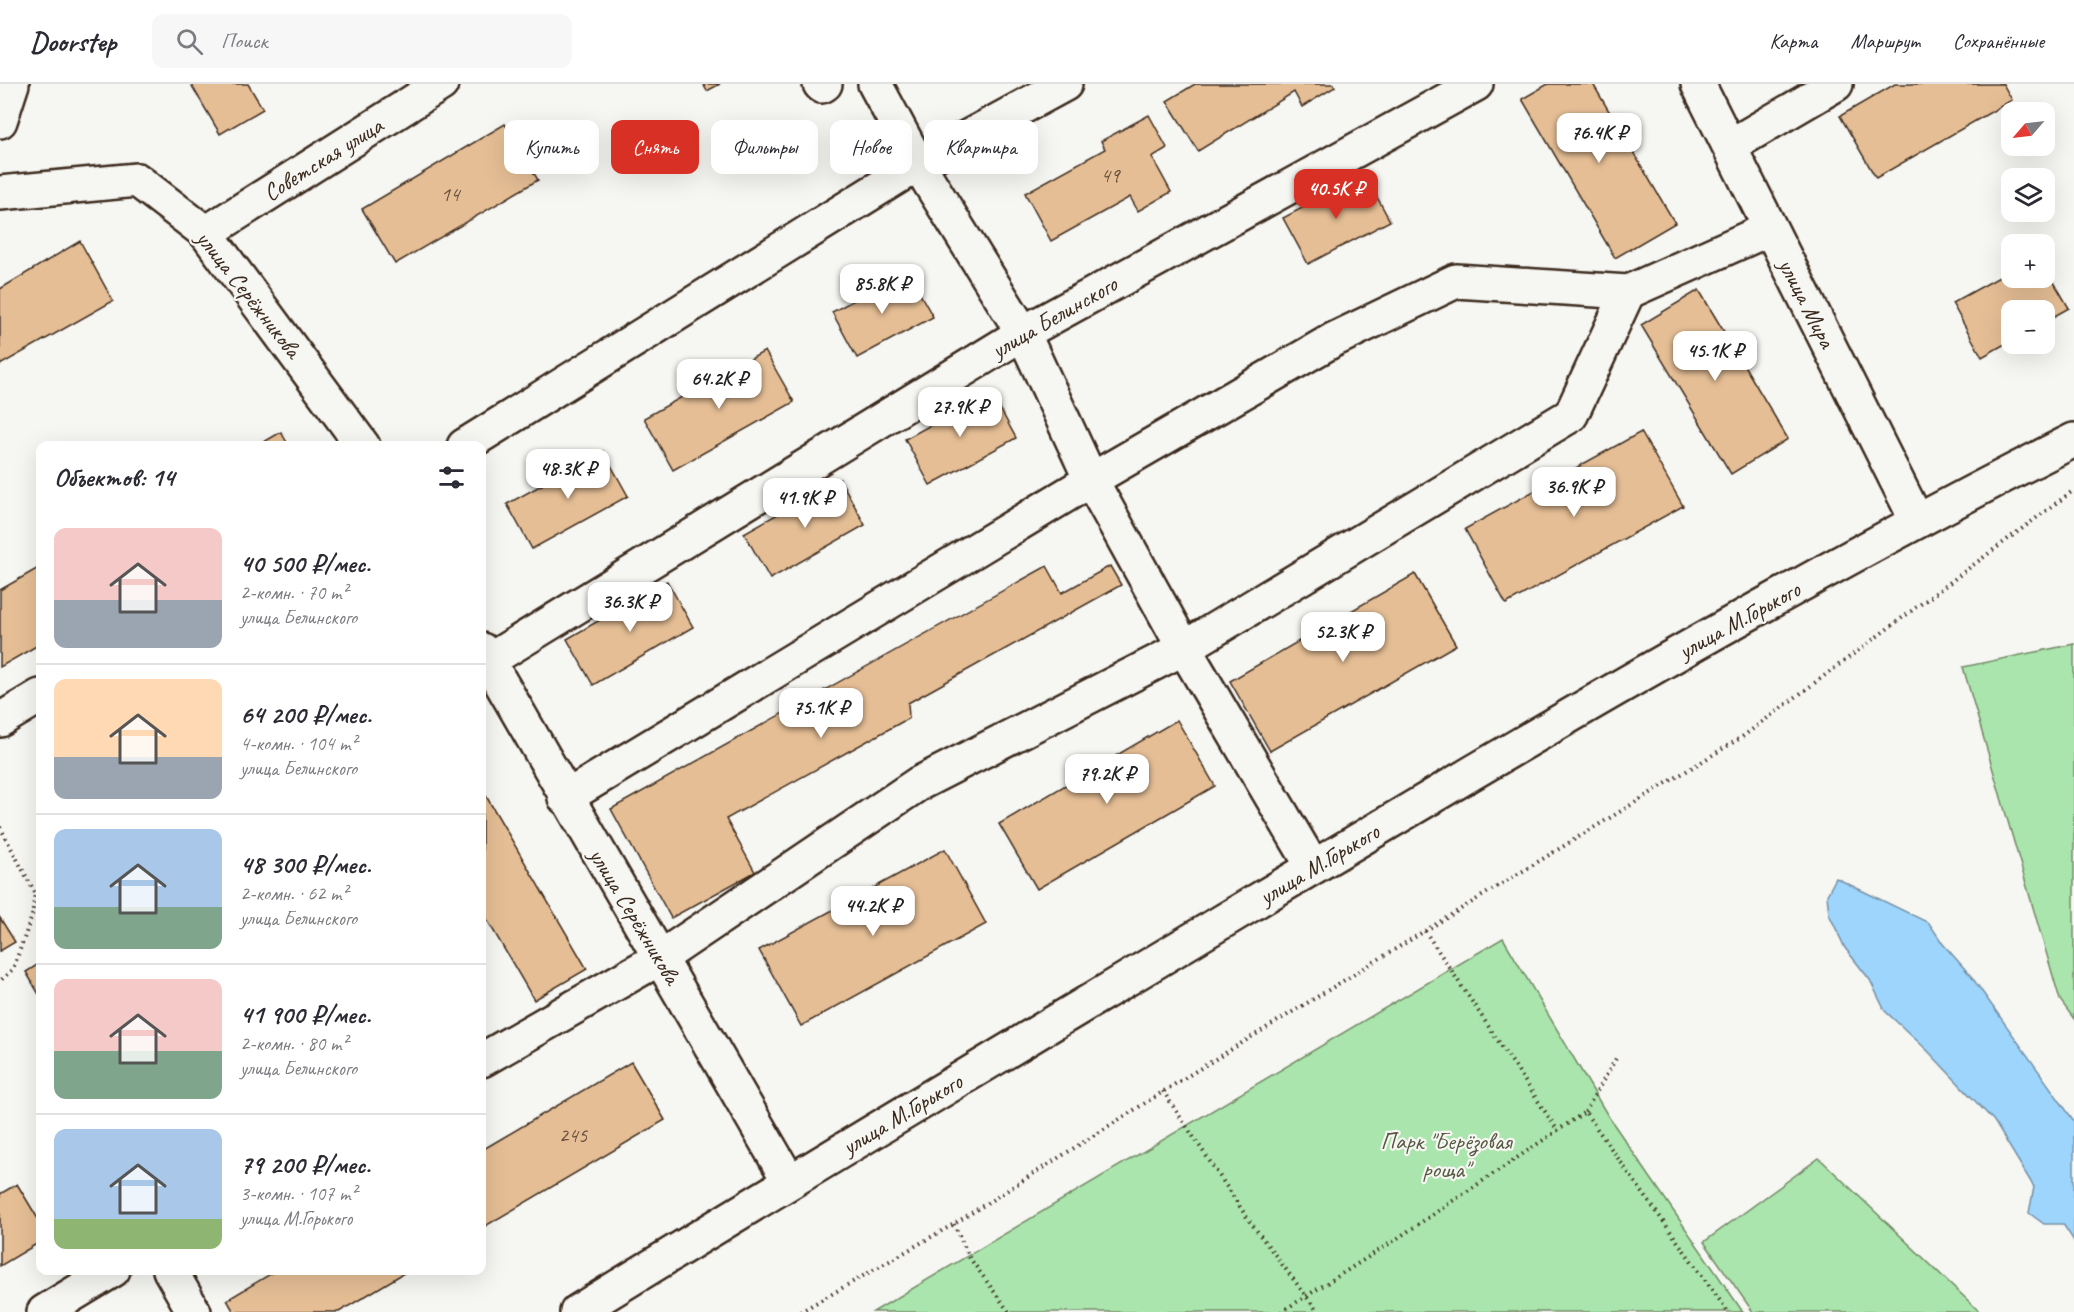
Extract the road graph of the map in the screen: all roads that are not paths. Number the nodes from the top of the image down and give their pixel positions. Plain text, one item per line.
1 (12, 84) edge
2 (441, 84) edge
3 (820, 84) edge
4 (825, 84) edge
5 (875, 84) edge
6 (1065, 84) edge
7 (1476, 84) edge
8 (1698, 84) edge
9 (1836, 84) edge
10 (0, 121) edge
11 (1730, 146) junction
12 (918, 164) junction
13 (0, 193) edge
14 (1769, 229) junction
15 (206, 234) junction
16 (1628, 292) junction
17 (1023, 333) junction
18 (2074, 440) edge
19 (359, 441) edge
20 (472, 441) edge
21 (1091, 480) junction
22 (1917, 521) junction
23 (1184, 648) junction
24 (486, 654) edge
25 (486, 657) edge
26 (36, 698) edge
27 (0, 720) edge
28 (565, 798) junction
29 (1313, 867) junction
30 (660, 958) junction
31 (486, 1058) edge
32 (789, 1181) junction
33 (105, 1275) edge
34 (173, 1275) edge
35 (44, 1312) edge
36 (194, 1312) edge
37 (577, 1312) edge

1 - 10 street
2 - 15 street, Советская улица
3 - 4 street
5 - 12 street
6 - 12 street
7 - 17 street, улица Белинского
8 - 11 street, улица Мира
9 - 11 street
11 - 14 street, улица Мира
12 - 17 street
12 - 20 street
13 - 15 street, улица Серёжникова
14 - 16 street
14 - 22 street, улица Мира
15 - 19 street, улица Серёжникова
16 - 21 street
16 - 23 street
17 - 21 street
17 - 24 street, улица Белинского
18 - 22 street, улица М.Горького
21 - 23 street
21 - 28 street
22 - 29 street, улица М.Горького
23 - 29 street
23 - 30 street
25 - 28 street, улица Серёжникова
26 - 27 street
28 - 30 street, улица Серёжникова
29 - 32 street, улица М.Горького
30 - 31 street
30 - 32 street, улица Серёжникова
32 - 37 street, улица М.Горького
33 - 35 street
34 - 36 street

